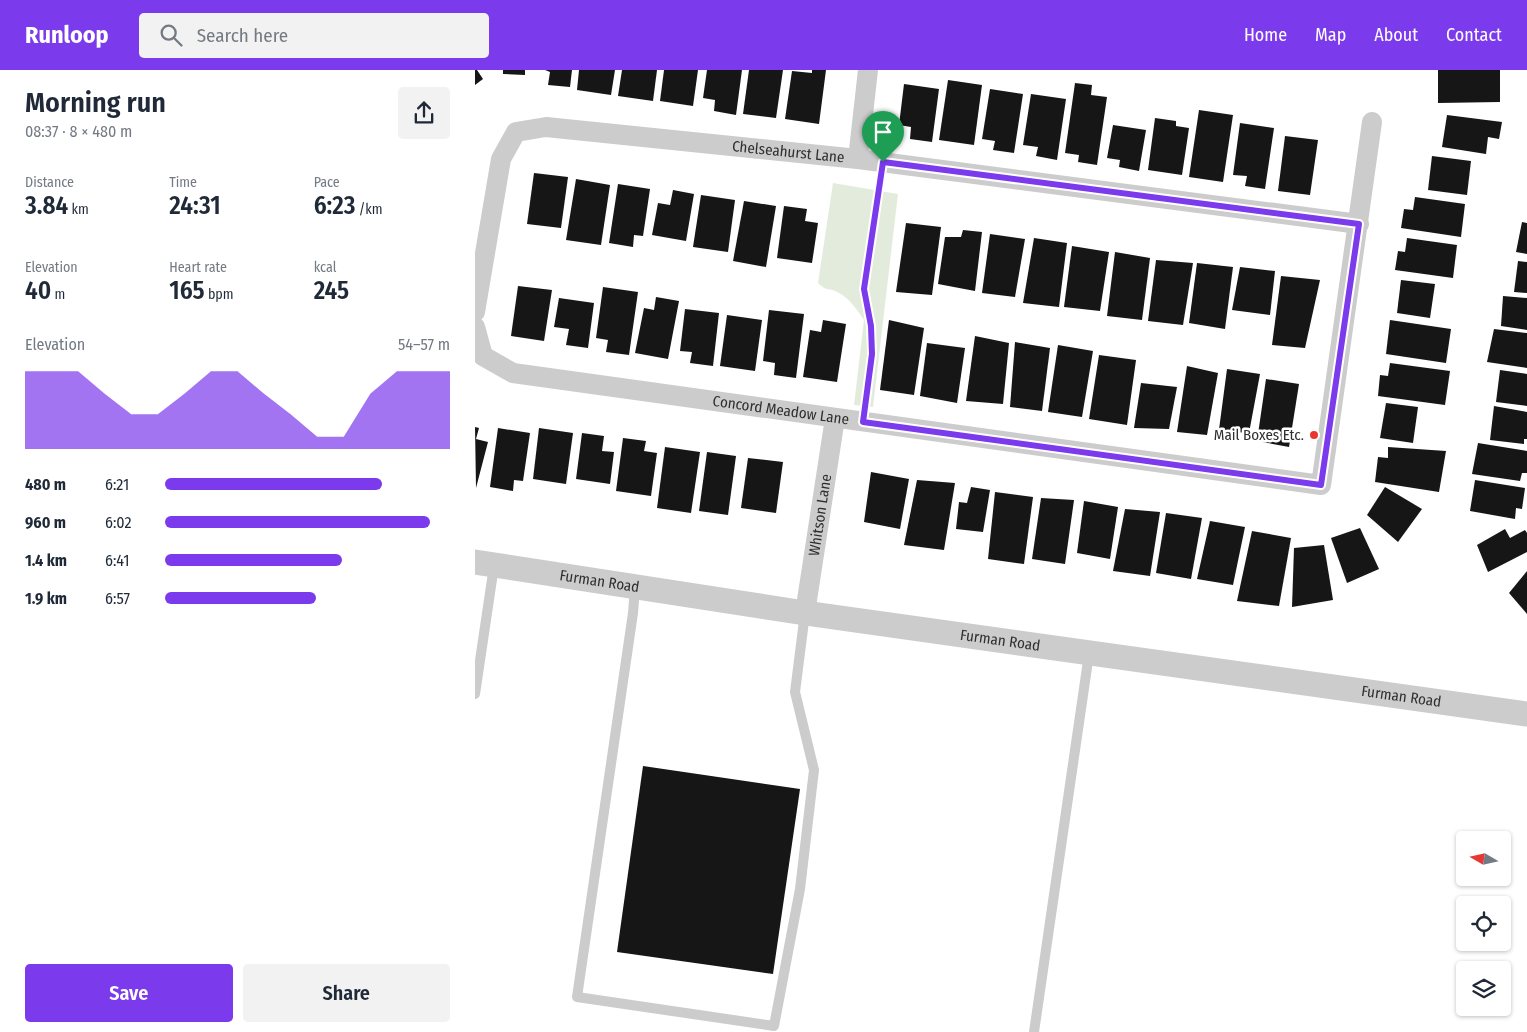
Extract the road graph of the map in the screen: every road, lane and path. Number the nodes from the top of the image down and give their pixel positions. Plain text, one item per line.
1 (868, 70) edge
2 (1372, 122) dead end
3 (858, 160) junction
4 (883, 162) junction
5 (1359, 224) junction
6 (475, 312) edge
7 (475, 327) edge
8 (835, 418) junction
9 (863, 422) junction
10 (485, 563) edge
11 (635, 587) junction
12 (805, 613) junction
13 (480, 634) edge
14 (1089, 654) junction
15 (475, 694) edge
16 (1527, 714) edge
17 (1034, 1032) edge

1 - 3 street
2 - 5 street
3 - 4 street, Chelseahurst Lane
3 - 6 street, Chelseahurst Lane
4 - 5 street, Chelseahurst Lane
4 - 9 path
5 - 9 street, Concord Meadow Lane
7 - 8 street, Concord Meadow Lane
8 - 9 street, Concord Meadow Lane
8 - 12 street, Whitson Lane
10 - 11 street, Furman Road
10 - 13 lane
11 - 12 street, Furman Road
11 - 12 lane
12 - 14 street, Furman Road
13 - 15 lane
14 - 16 street, Furman Road
14 - 17 lane

